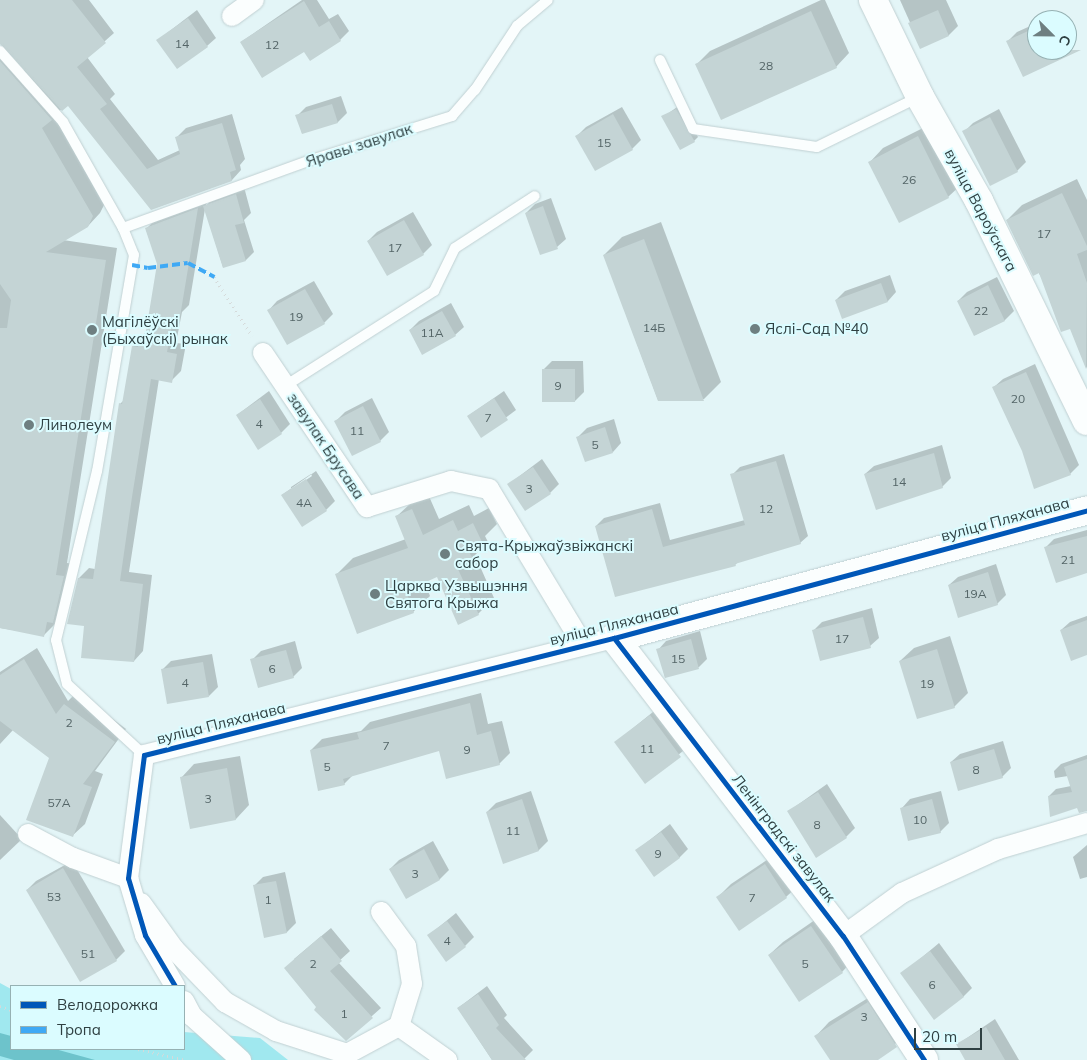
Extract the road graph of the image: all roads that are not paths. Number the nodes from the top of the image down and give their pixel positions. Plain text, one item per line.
1 (254, 0) edge
2 (548, 0) edge
3 (873, 0) edge
4 (232, 16) dead end
5 (0, 51) edge
6 (660, 60) dead end
7 (920, 96) junction
8 (535, 196) dead end
9 (123, 228) junction
10 (264, 353) road end
11 (286, 386) junction
12 (1087, 422) edge
13 (1087, 510) edge
14 (614, 638) junction
15 (583, 645) junction
16 (144, 755) junction
17 (1087, 823) edge
18 (28, 834) dead end
19 (130, 884) junction
20 (381, 912) dead end
21 (844, 936) junction
22 (174, 985) edge
23 (185, 1003) edge
24 (399, 1026) junction
25 (241, 1060) edge
26 (447, 1060) edge
27 (924, 1060) edge

1 - 4 street
2 - 9 lane, Яравы завулак
3 - 7 street, вуліца Вароўскага
5 - 9 lane
6 - 7 lane
7 - 12 street, вуліца Вароўскага
8 - 11 lane
9 - 16 lane
10 - 11 street, завулак Брусава
11 - 15 street, завулак Брусава
13 - 14 street, вуліца Пляханава
14 - 15 street, вуліца Пляханава
14 - 21 street, Ленінградскі завулак
15 - 16 street, вуліца Пляханава
16 - 19 street
17 - 21 street
18 - 19 street
19 - 22 street
19 - 24 street
20 - 24 street
21 - 27 street, Ленінградскі завулак
23 - 25 street
24 - 26 street

